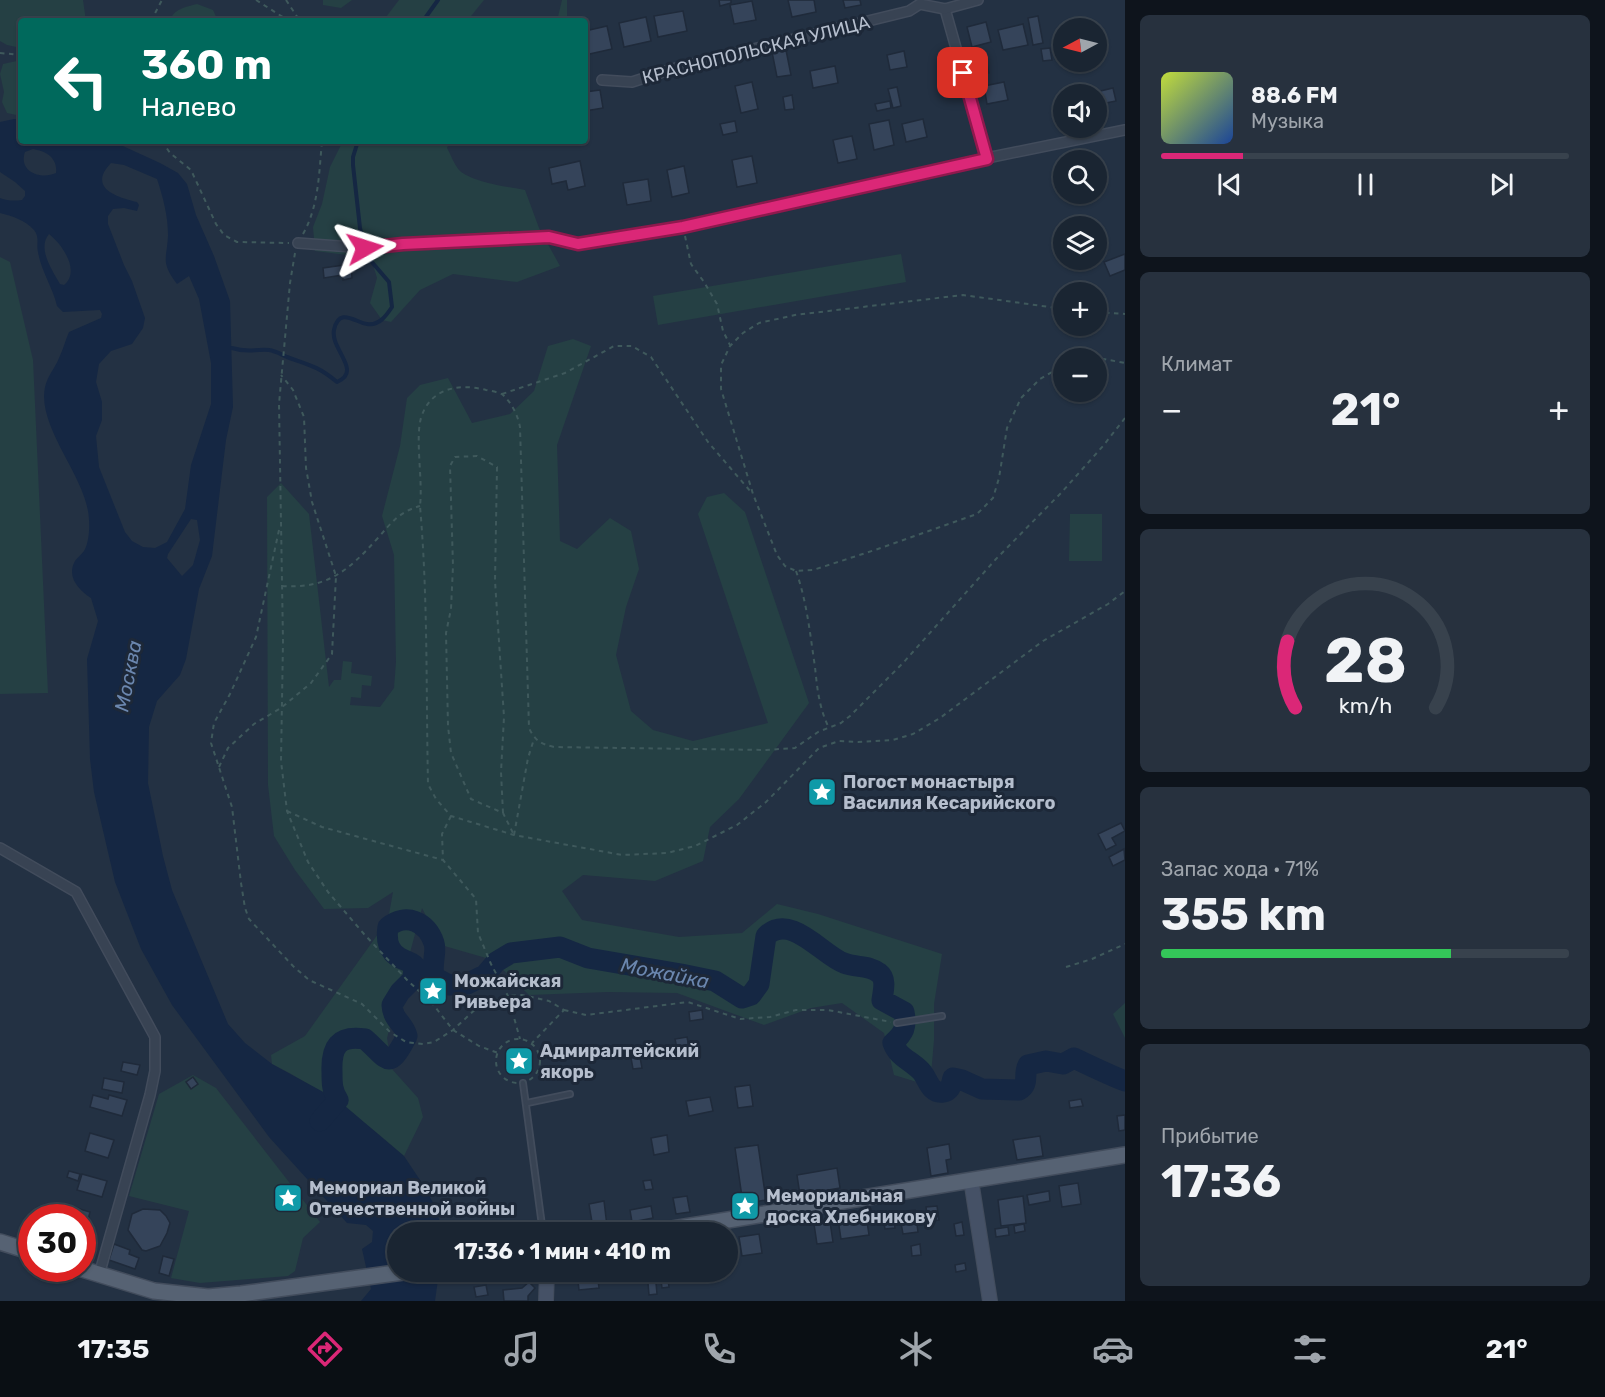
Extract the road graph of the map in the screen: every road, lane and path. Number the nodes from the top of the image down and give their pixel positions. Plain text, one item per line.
1 (162, 0) edge
2 (256, 0) edge
3 (286, 0) edge
4 (978, 0) edge
5 (919, 2) edge
6 (945, 9) junction
7 (153, 18) edge
8 (284, 18) edge
9 (298, 18) edge
10 (0, 53) edge
11 (18, 55) edge
12 (602, 80) dead end
13 (1125, 129) edge
14 (164, 144) edge
15 (987, 159) junction
16 (683, 227) junction
17 (298, 243) joint
18 (1053, 307) edge
19 (1107, 313) edge
20 (1125, 314) edge
21 (730, 346) junction
22 (285, 356) dead end
23 (1107, 360) edge
24 (1125, 363) edge
25 (1053, 371) edge
26 (281, 375) junction
27 (502, 394) junction
28 (1125, 418) edge
29 (753, 494) junction
30 (420, 506) junction
31 (280, 524) junction
32 (796, 571) junction
33 (336, 576) junction
34 (282, 586) junction
35 (1125, 591) edge
36 (281, 708) junction
37 (828, 727) junction
38 (534, 739) junction
39 (219, 767) junction
40 (287, 811) junction
41 (503, 813) junction
42 (451, 816) junction
43 (514, 835) junction
44 (0, 848) edge
45 (443, 860) junction
46 (1125, 944) edge
47 (1066, 967) dead end
48 (508, 996) junction
49 (564, 1010) junction
50 (942, 1016) dead end
51 (897, 1023) joint
52 (453, 1030) junction
53 (520, 1038) junction
54 (532, 1043) junction
55 (498, 1053) junction
56 (523, 1083) junction
57 (570, 1094) dead end
58 (527, 1102) junction
59 (1125, 1155) edge
60 (972, 1180) junction
61 (542, 1222) edge
62 (715, 1222) edge
63 (0, 1242) edge
64 (18, 1248) edge
65 (96, 1274) edge
66 (387, 1274) edge
67 (99, 1275) junction
68 (547, 1282) edge
69 (234, 1298) edge
70 (546, 1301) edge
71 (990, 1301) edge

1 - 7 path
2 - 8 path
3 - 9 path
4 - 6 street, КРАСНОПОЛЬСКАЯ УЛИЦА
5 - 6 street, КРАСНОПОЛЬСКАЯ УЛИЦА
5 - 12 street, КРАСНОПОЛЬСКАЯ УЛИЦА
6 - 15 street
10 - 11 path
13 - 15 street
14 - 17 path
15 - 16 street
16 - 17 street
16 - 21 path
18 - 21 path
19 - 20 path
21 - 29 path
22 - 26 path
23 - 24 path
25 - 32 path
26 - 31 path
26 - 33 path
27 - 29 path
27 - 30 path
27 - 38 path
28 - 37 path
29 - 32 path
30 - 33 path
30 - 42 path
31 - 34 path
31 - 39 path
32 - 37 path
33 - 34 path
33 - 36 path
34 - 36 path
35 - 43 path
36 - 39 path
36 - 40 path
37 - 38 path
38 - 43 path
39 - 52 path
40 - 45 path
40 - 52 path
41 - 41 path
41 - 43 path
42 - 43 path
42 - 45 path
44 - 67 street
45 - 48 path
46 - 47 path
48 - 49 path
48 - 52 path
48 - 53 path
49 - 51 path
49 - 54 path
50 - 51 lane
52 - 55 path
53 - 54 path
53 - 55 path
54 - 56 path
55 - 56 path
56 - 58 lane
57 - 58 lane
58 - 61 lane
59 - 60 main road
60 - 62 main road
60 - 71 street
63 - 64 main road
65 - 67 main road
66 - 69 main road
67 - 69 main road
68 - 70 street

